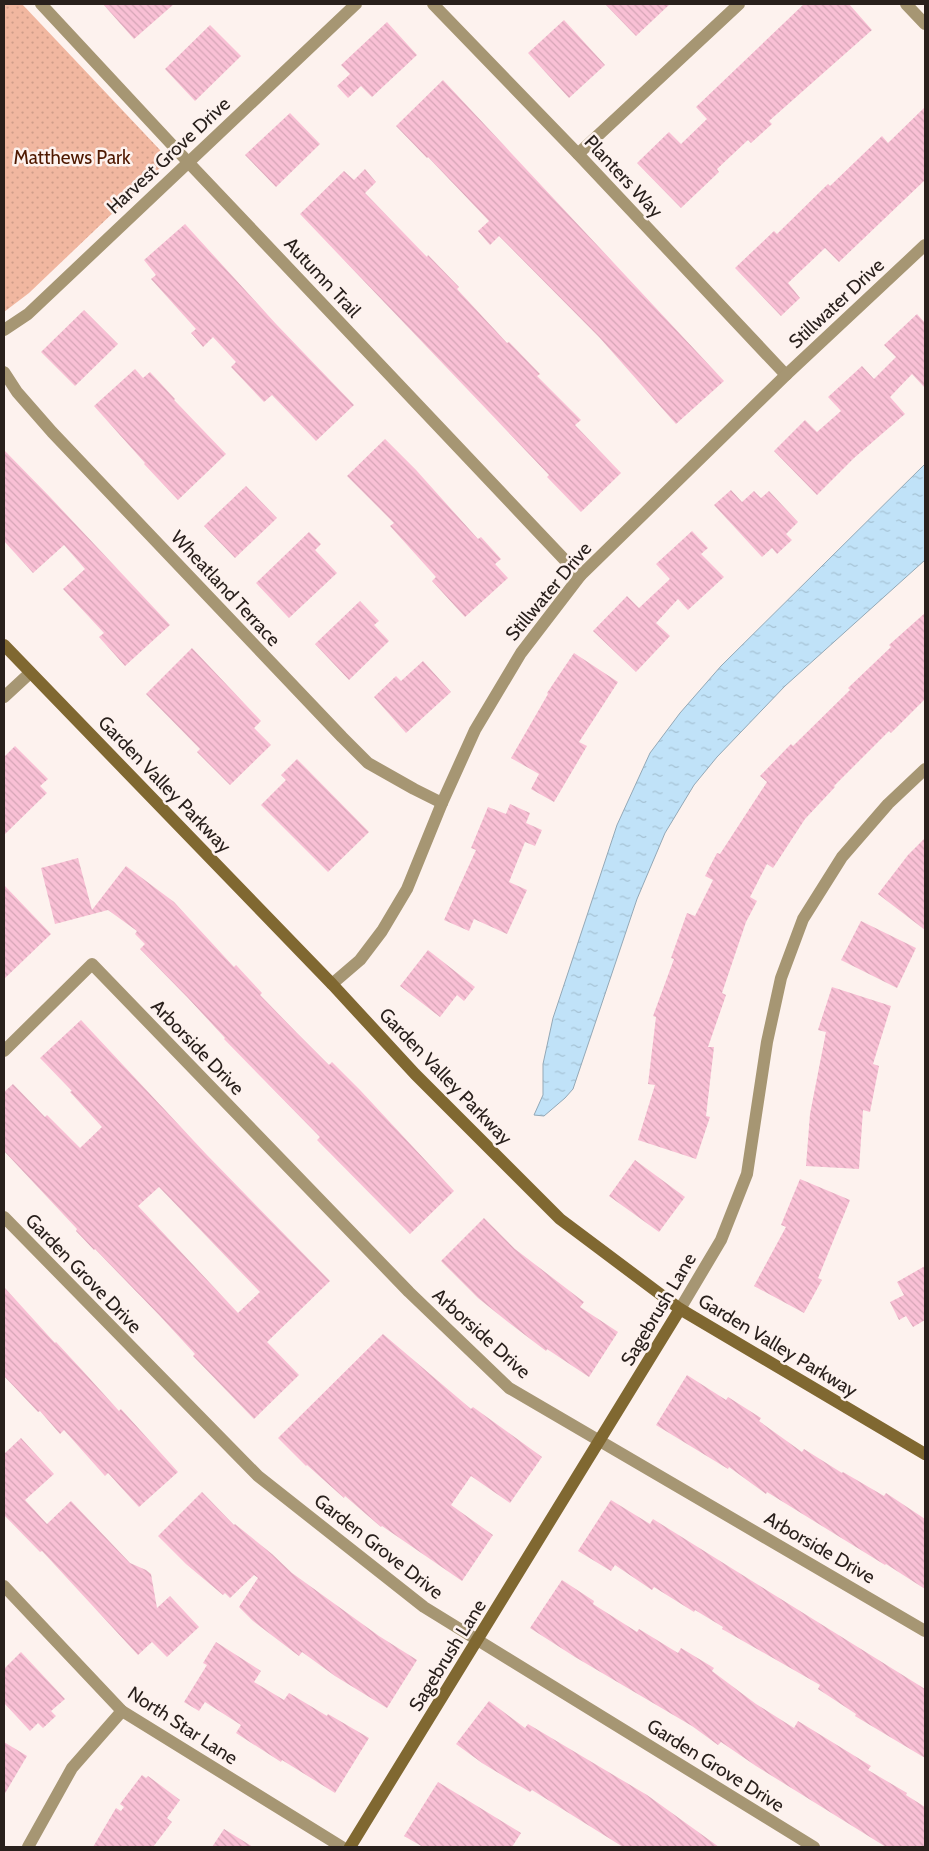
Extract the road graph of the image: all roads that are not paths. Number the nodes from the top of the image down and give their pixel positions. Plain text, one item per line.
1 (41, 4) edge
2 (356, 4) edge
3 (433, 4) edge
4 (739, 4) edge
5 (906, 4) edge
6 (925, 24) edge
7 (578, 154) junction
8 (188, 162) junction
9 (925, 245) edge
10 (4, 330) edge
11 (4, 372) edge
12 (786, 375) junction
13 (580, 576) junction
14 (4, 645) edge
15 (30, 673) junction
16 (4, 697) edge
17 (925, 769) edge
18 (442, 803) junction
19 (332, 984) junction
20 (4, 1051) edge
21 (4, 1217) edge
22 (680, 1310) junction
23 (600, 1441) junction
24 (925, 1454) edge
25 (4, 1586) edge
26 (925, 1631) edge
27 (478, 1640) junction
28 (122, 1711) junction
29 (28, 1847) edge
30 (342, 1847) edge
31 (350, 1847) edge
32 (814, 1847) edge

1 - 8 street, Autumn Trail
2 - 8 street, Harvest Grove Drive
3 - 7 street, Planters Way
4 - 7 street
5 - 6 street
7 - 12 street, Planters Way
8 - 10 street, Harvest Grove Drive
8 - 13 street, Autumn Trail
9 - 12 street, Stillwater Drive
11 - 18 street, Wheatland Terrace
12 - 13 street, Stillwater Drive
13 - 18 street, Stillwater Drive
14 - 15 street, Garden Valley Parkway
15 - 16 street
15 - 19 street, Garden Valley Parkway
17 - 22 street, Sagebrush Lane
18 - 19 street, Stillwater Drive
19 - 22 street, Garden Valley Parkway
20 - 23 street, Arborside Drive
21 - 27 street, Garden Grove Drive
22 - 23 street, Sagebrush Lane
22 - 24 street, Garden Valley Parkway
23 - 26 street, Arborside Drive
23 - 27 street, Sagebrush Lane
25 - 28 street, North Star Lane
27 - 31 street, Sagebrush Lane
27 - 32 street, Garden Grove Drive
28 - 29 street
28 - 30 street, North Star Lane

